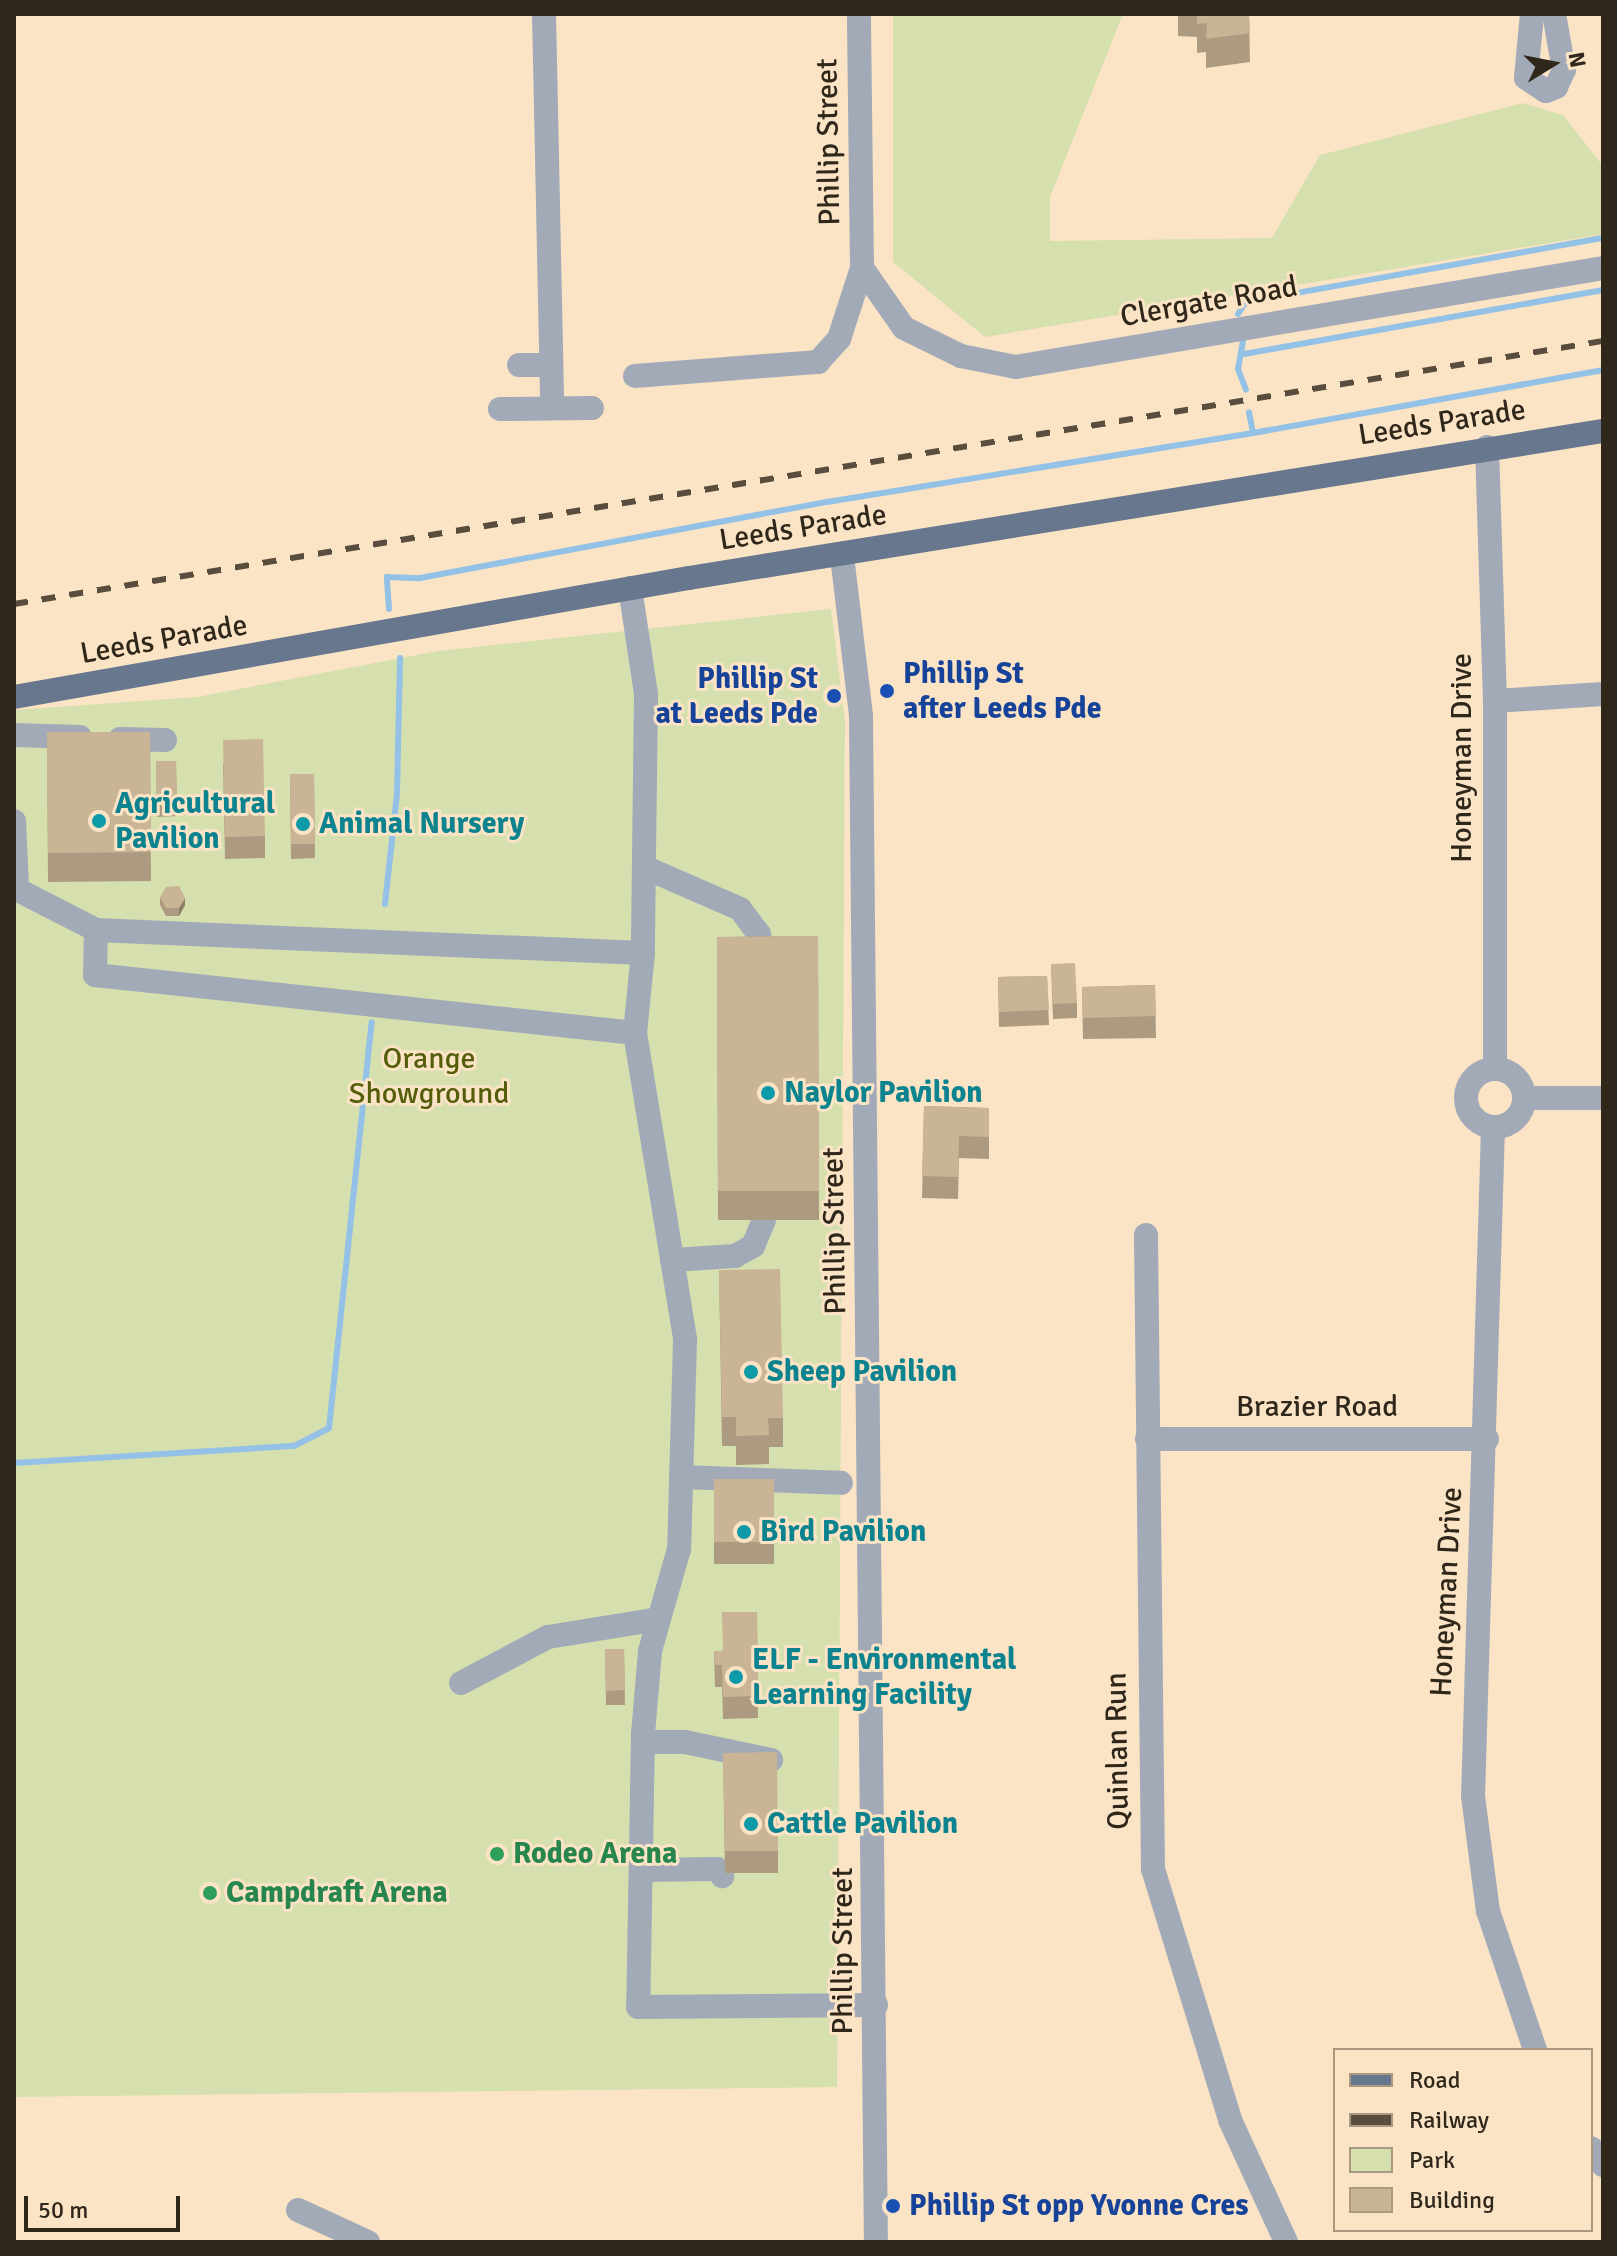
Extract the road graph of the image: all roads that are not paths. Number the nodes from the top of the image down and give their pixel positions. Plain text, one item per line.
1 (544, 14) edge
2 (859, 14) edge
3 (1532, 14) edge
4 (1554, 14) edge
5 (862, 268) junction
6 (1603, 268) edge
7 (519, 365) dead end
8 (551, 365) junction
9 (635, 376) dead end
10 (552, 408) junction
11 (592, 408) dead end
12 (500, 409) dead end
13 (1603, 431) edge
14 (1487, 447) junction
15 (842, 556) junction
16 (630, 588) junction
17 (1603, 694) edge
18 (14, 697) edge
19 (1495, 701) junction
20 (14, 735) edge
21 (165, 740) dead end
22 (14, 821) edge
23 (644, 867) junction
24 (16, 888) edge
25 (96, 930) junction
26 (643, 953) junction
27 (765, 965) edge
28 (635, 1033) junction
29 (1495, 1069) junction
30 (1524, 1098) junction
31 (1603, 1098) edge
32 (1493, 1127) junction
33 (764, 1220) dead end
34 (1146, 1235) dead end
35 (672, 1260) junction
36 (1147, 1439) junction
37 (1487, 1439) junction
38 (681, 1477) junction
39 (841, 1483) dead end
40 (659, 1619) junction
41 (461, 1683) dead end
42 (643, 1742) junction
43 (771, 1760) edge
44 (641, 1870) junction
45 (722, 1876) dead end
46 (876, 2005) junction
47 (1534, 2048) edge
48 (298, 2210) dead end
49 (368, 2242) edge
50 (876, 2242) edge
51 (1286, 2242) edge

1 - 8 street
2 - 5 street, Phillip Street
3 - 4 street
5 - 6 street, Clergate Road
5 - 9 street, Phillip Street
7 - 8 street
8 - 10 street
10 - 11 street
10 - 12 street
13 - 14 main road, Leeds Parade
14 - 15 main road, Leeds Parade
14 - 19 street, Honeyman Drive
15 - 16 main road, Leeds Parade
15 - 46 street, Phillip Street
16 - 18 main road, Leeds Parade
16 - 23 street
17 - 19 street
19 - 29 street, Honeyman Drive
20 - 21 street
22 - 24 street
23 - 26 street
23 - 27 street
24 - 25 street
25 - 26 street
25 - 28 street
26 - 28 street
28 - 35 street
29 - 30 street
29 - 32 street
30 - 31 street
30 - 32 street
32 - 37 street, Honeyman Drive
33 - 35 street
34 - 36 street, Quinlan Run
35 - 38 street
36 - 37 street, Brazier Road
36 - 51 street, Quinlan Run
37 - 47 street, Honeyman Drive
38 - 39 street
38 - 40 street
40 - 41 street
40 - 42 street
42 - 43 street
42 - 44 street
44 - 45 street
44 - 46 street
46 - 50 street, Phillip Street
48 - 49 street

